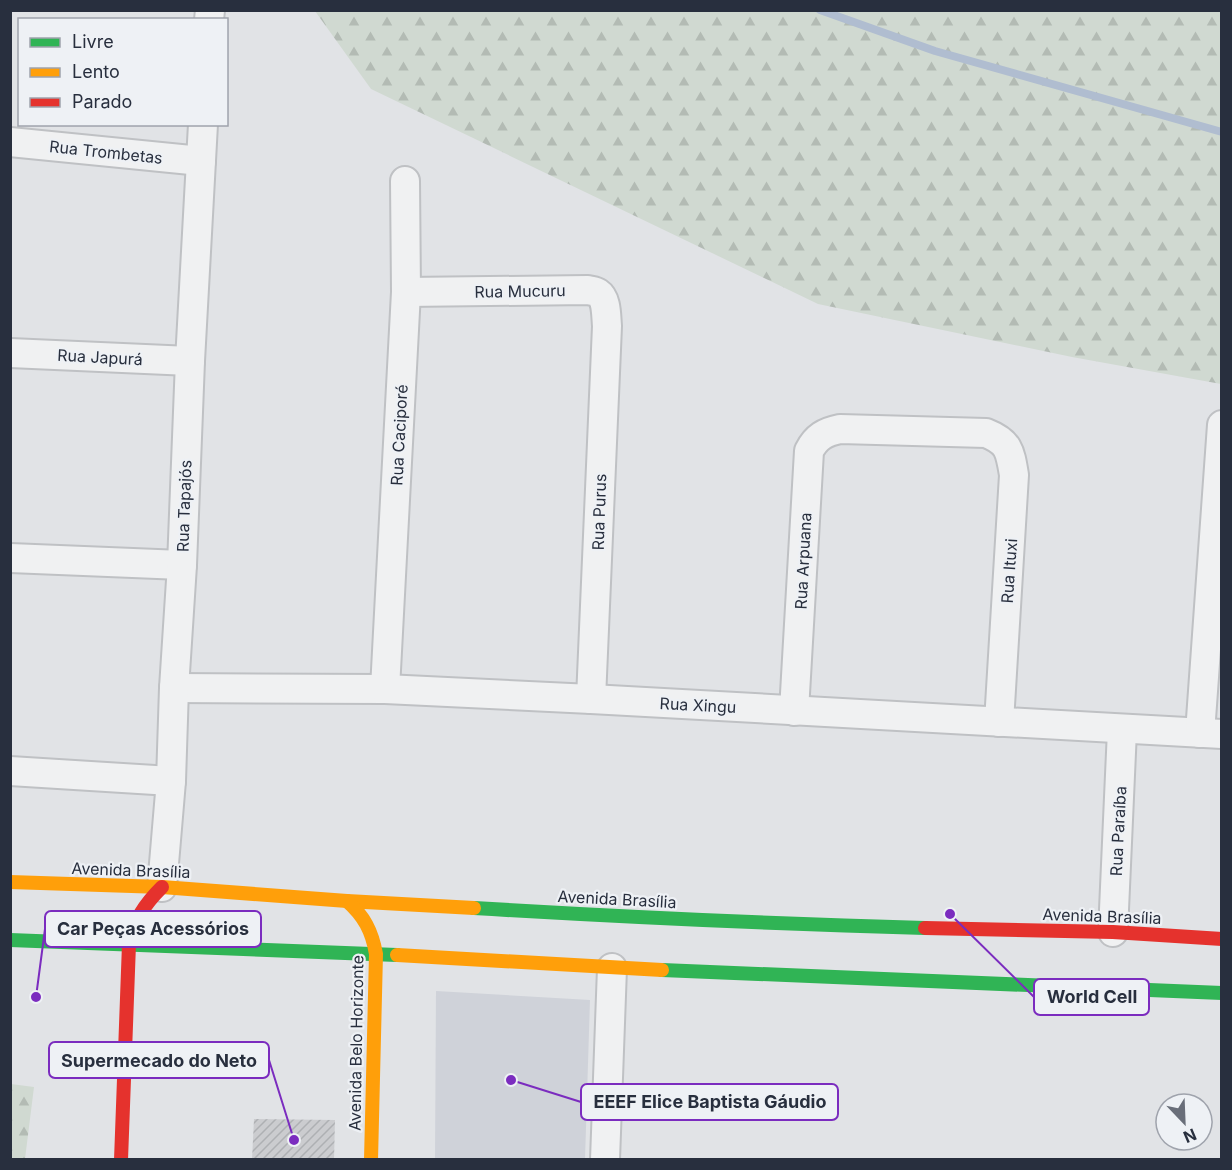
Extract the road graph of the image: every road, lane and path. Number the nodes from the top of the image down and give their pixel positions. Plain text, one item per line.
1 (203, 126) edge
2 (10, 142) edge
3 (201, 161) junction
4 (405, 181) dead end
5 (406, 292) junction
6 (607, 326) joint
7 (10, 353) edge
8 (190, 361) junction
9 (1221, 425) edge
10 (840, 429) joint
11 (10, 558) edge
12 (182, 565) junction
13 (174, 688) junction
14 (385, 689) junction
15 (591, 699) junction
16 (794, 711) junction
17 (999, 722) junction
18 (1122, 730) junction
19 (1211, 734) edge
20 (10, 771) edge
21 (171, 781) junction
22 (10, 882) edge
23 (162, 887) junction
24 (347, 900) junction
25 (849, 926) junction
26 (926, 927) junction
27 (1113, 932) junction
28 (1221, 939) edge
29 (10, 940) edge
30 (851, 941) dead end
31 (883, 941) dead end
32 (129, 944) junction
33 (376, 954) junction
34 (832, 966) dead end
35 (612, 968) junction
36 (807, 976) junction
37 (1221, 993) edge
38 (121, 1160) edge
39 (370, 1160) edge
40 (605, 1160) edge

1 - 3 street, Rua Tapajós
2 - 3 street, Rua Trombetas
3 - 8 street, Rua Tapajós
4 - 5 street, Rua Caciporé
5 - 6 street, Rua Mucuru
5 - 14 street, Rua Caciporé
6 - 15 street, Rua Purus
7 - 8 street, Rua Japurá
8 - 12 street, Rua Tapajós
9 - 19 street
10 - 16 street, Rua Arpuana
10 - 17 street, Rua Ituxi
11 - 12 street
12 - 13 street, Rua Tapajós
13 - 14 street, Rua Xingu
13 - 21 street, Rua Tapajós
14 - 15 street, Rua Xingu
15 - 16 street, Rua Xingu
16 - 17 street, Rua Xingu
17 - 18 street, Rua Xingu
18 - 19 street, Rua Xingu
18 - 27 street, Rua Paraíba
20 - 21 street
21 - 23 street, Rua Tapajós
22 - 23 street, Avenida Brasília
23 - 24 street, Avenida Brasília
23 - 32 street
24 - 25 street, Avenida Brasília
24 - 33 street, Avenida Belo Horizonte
25 - 26 street, Avenida Brasília
25 - 30 street
26 - 27 street, Avenida Brasília
26 - 31 street
27 - 28 street, Avenida Brasília
29 - 32 street
32 - 33 street
32 - 38 street
33 - 35 street
33 - 39 street, Avenida Belo Horizonte
34 - 36 street
35 - 36 street
35 - 40 street
36 - 37 street

